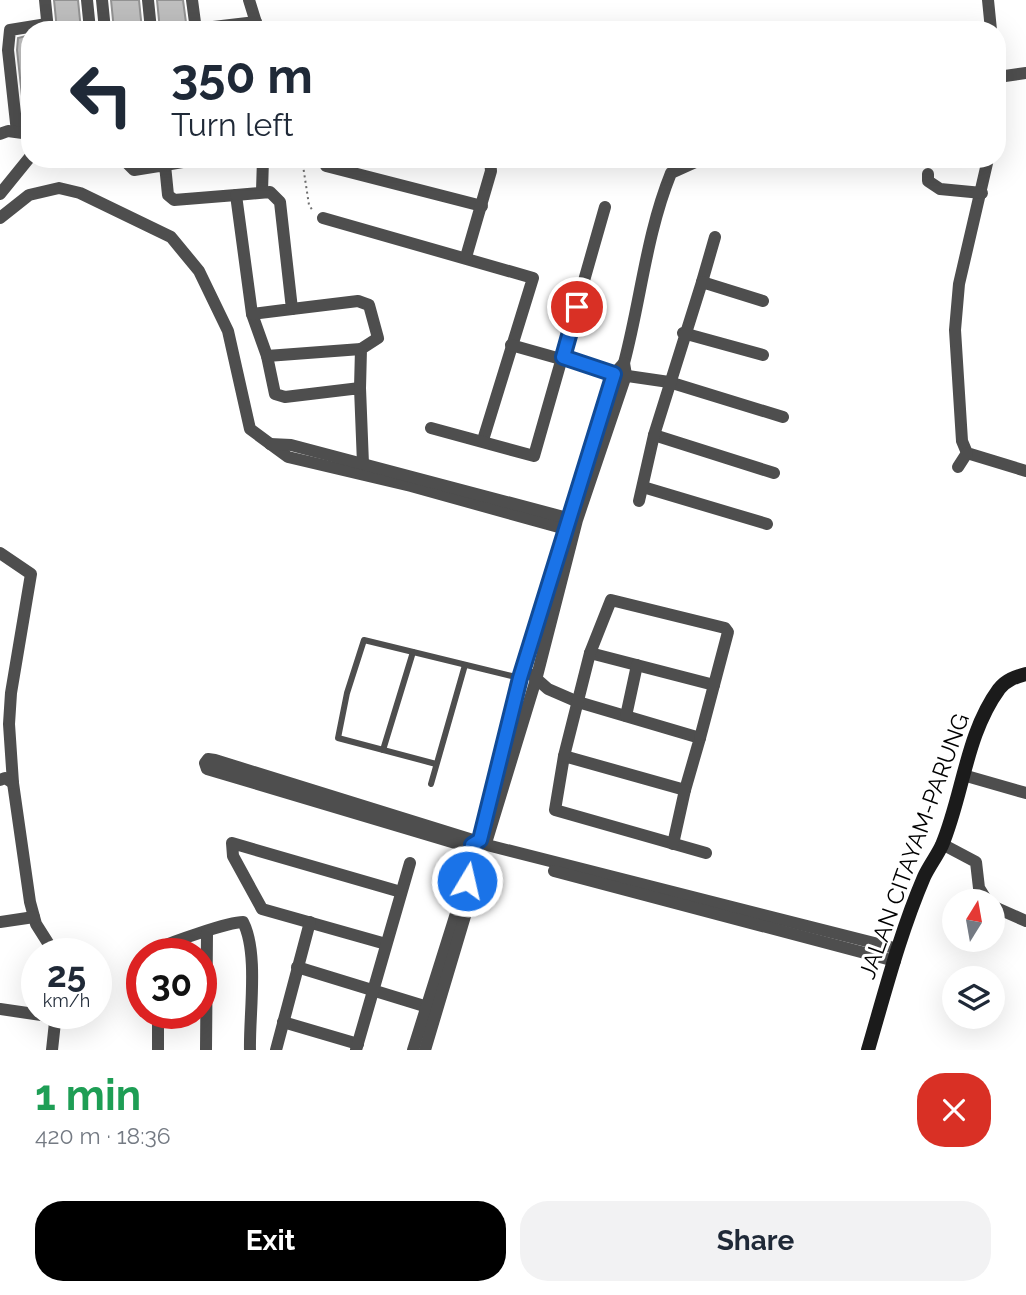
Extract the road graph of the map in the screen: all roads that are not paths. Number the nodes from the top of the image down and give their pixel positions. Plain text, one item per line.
1 (45, 0) edge
2 (87, 0) edge
3 (102, 0) edge
4 (148, 0) edge
5 (192, 0) edge
6 (249, 0) edge
7 (988, 0) edge
8 (47, 21) edge
9 (89, 21) edge
10 (105, 21) edge
11 (150, 21) edge
12 (195, 21) edge
13 (255, 21) edge
14 (990, 21) edge
15 (21, 29) edge
16 (1026, 73) edge
17 (1006, 76) edge
18 (21, 122) edge
19 (21, 133) edge
20 (0, 134) edge
21 (21, 168) edge
22 (165, 168) edge
23 (262, 168) edge
24 (334, 168) edge
25 (491, 168) edge
26 (682, 168) edge
27 (986, 168) edge
28 (928, 174) dead end
29 (262, 191) junction
30 (982, 192) junction
31 (0, 194) edge
32 (236, 195) junction
33 (482, 206) junction
34 (605, 207) dead end
35 (0, 218) edge
36 (323, 218) dead end
37 (715, 237) dead end
38 (466, 257) junction
39 (702, 282) junction
40 (762, 301) dead end
41 (292, 309) junction
42 (252, 314) junction
43 (683, 333) junction
44 (511, 345) junction
45 (360, 349) junction
46 (762, 355) dead end
47 (267, 356) junction
48 (563, 357) junction
49 (622, 371) junction
50 (669, 382) junction
51 (360, 388) junction
52 (783, 417) dead end
53 (431, 428) dead end
54 (654, 435) junction
55 (484, 440) junction
56 (270, 444) junction
57 (967, 453) junction
58 (363, 464) junction
59 (958, 467) dead end
60 (1026, 471) edge
61 (774, 473) dead end
62 (643, 487) junction
63 (639, 501) dead end
64 (767, 524) dead end
65 (571, 525) junction
66 (0, 553) edge
67 (413, 652) junction
68 (590, 653) junction
69 (465, 664) junction
70 (636, 665) junction
71 (1026, 674) edge
72 (521, 675) junction
73 (537, 676) junction
74 (714, 685) junction
75 (548, 689) junction
76 (522, 697) junction
77 (578, 702) junction
78 (626, 716) junction
79 (700, 738) junction
80 (383, 750) junction
81 (564, 756) junction
82 (436, 764) junction
83 (963, 775) junction
84 (0, 780) edge
85 (13, 783) junction
86 (430, 784) dead end
87 (685, 790) junction
88 (1026, 793) edge
89 (673, 844) junction
90 (942, 844) junction
91 (480, 847) junction
92 (706, 853) dead end
93 (410, 863) dead end
94 (980, 889) edge
95 (401, 892) junction
96 (1005, 912) edge
97 (34, 917) junction
98 (1026, 921) edge
99 (0, 922) edge
100 (310, 922) junction
101 (207, 933) junction
102 (46, 938) edge
103 (187, 938) edge
104 (386, 944) junction
105 (897, 955) junction
106 (297, 967) junction
107 (373, 988) junction
108 (0, 1009) edge
109 (433, 1009) junction
110 (21, 1011) edge
111 (283, 1022) junction
112 (54, 1029) edge
113 (158, 1029) edge
114 (357, 1047) edge
115 (52, 1050) edge
116 (158, 1050) edge
117 (206, 1050) edge
118 (250, 1050) edge
119 (276, 1050) edge
120 (413, 1050) edge
121 (425, 1050) edge
122 (868, 1050) edge

1 - 8 street
2 - 9 street
3 - 10 street
4 - 11 street
5 - 12 street
6 - 13 street
7 - 14 street
15 - 18 street
16 - 17 street
19 - 20 street
21 - 31 street
22 - 32 street
23 - 29 street
24 - 33 street
25 - 33 street
26 - 49 street
27 - 30 street
28 - 30 street
29 - 32 street
29 - 41 street
30 - 57 street
32 - 42 street
33 - 38 street
34 - 48 street
35 - 56 street
36 - 38 street
37 - 39 street
38 - 44 street
39 - 40 street
39 - 43 street
41 - 42 street
41 - 45 street
42 - 47 street
43 - 46 street
43 - 50 street
44 - 48 street
44 - 55 street
45 - 47 street
45 - 51 street
47 - 51 street
48 - 49 street
48 - 55 street
49 - 50 street
49 - 65 street
50 - 52 street
50 - 54 street
51 - 58 street
53 - 55 street
54 - 61 street
54 - 62 street
56 - 58 street
56 - 65 street
57 - 59 street
57 - 60 street
58 - 65 street
62 - 63 street
62 - 64 street
65 - 72 street
65 - 73 street
66 - 85 street
67 - 69 lane
67 - 80 lane
67 - 80 lane
68 - 70 street
68 - 74 street
68 - 77 street
69 - 72 lane
69 - 82 lane
70 - 74 street
70 - 78 street
71 - 83 main road, JALAN CITAYAM-PARUNG
72 - 73 street
72 - 76 street
73 - 75 street
73 - 76 street
74 - 79 street
75 - 76 street
75 - 77 street
76 - 91 street
77 - 78 street
77 - 81 street
78 - 79 street
79 - 87 street
80 - 82 lane
81 - 87 street
81 - 89 street
82 - 86 lane
83 - 88 street
83 - 90 main road, JALAN CITAYAM-PARUNG
84 - 85 street
85 - 97 street
87 - 89 street
89 - 92 street
90 - 94 street
90 - 105 main road, JALAN CITAYAM-PARUNG
91 - 91 street
91 - 105 street
91 - 109 street
93 - 95 street
95 - 100 street
95 - 104 street
96 - 98 street
97 - 99 street
97 - 102 street
100 - 104 street
100 - 106 street
101 - 103 street
101 - 117 street
101 - 118 street
104 - 107 street
105 - 122 main road, JALAN CITAYAM-PARUNG
106 - 107 street
106 - 111 street
107 - 109 street
107 - 114 street
108 - 110 street
109 - 120 street
109 - 121 street
111 - 114 street
111 - 119 street
112 - 115 street
113 - 116 street

